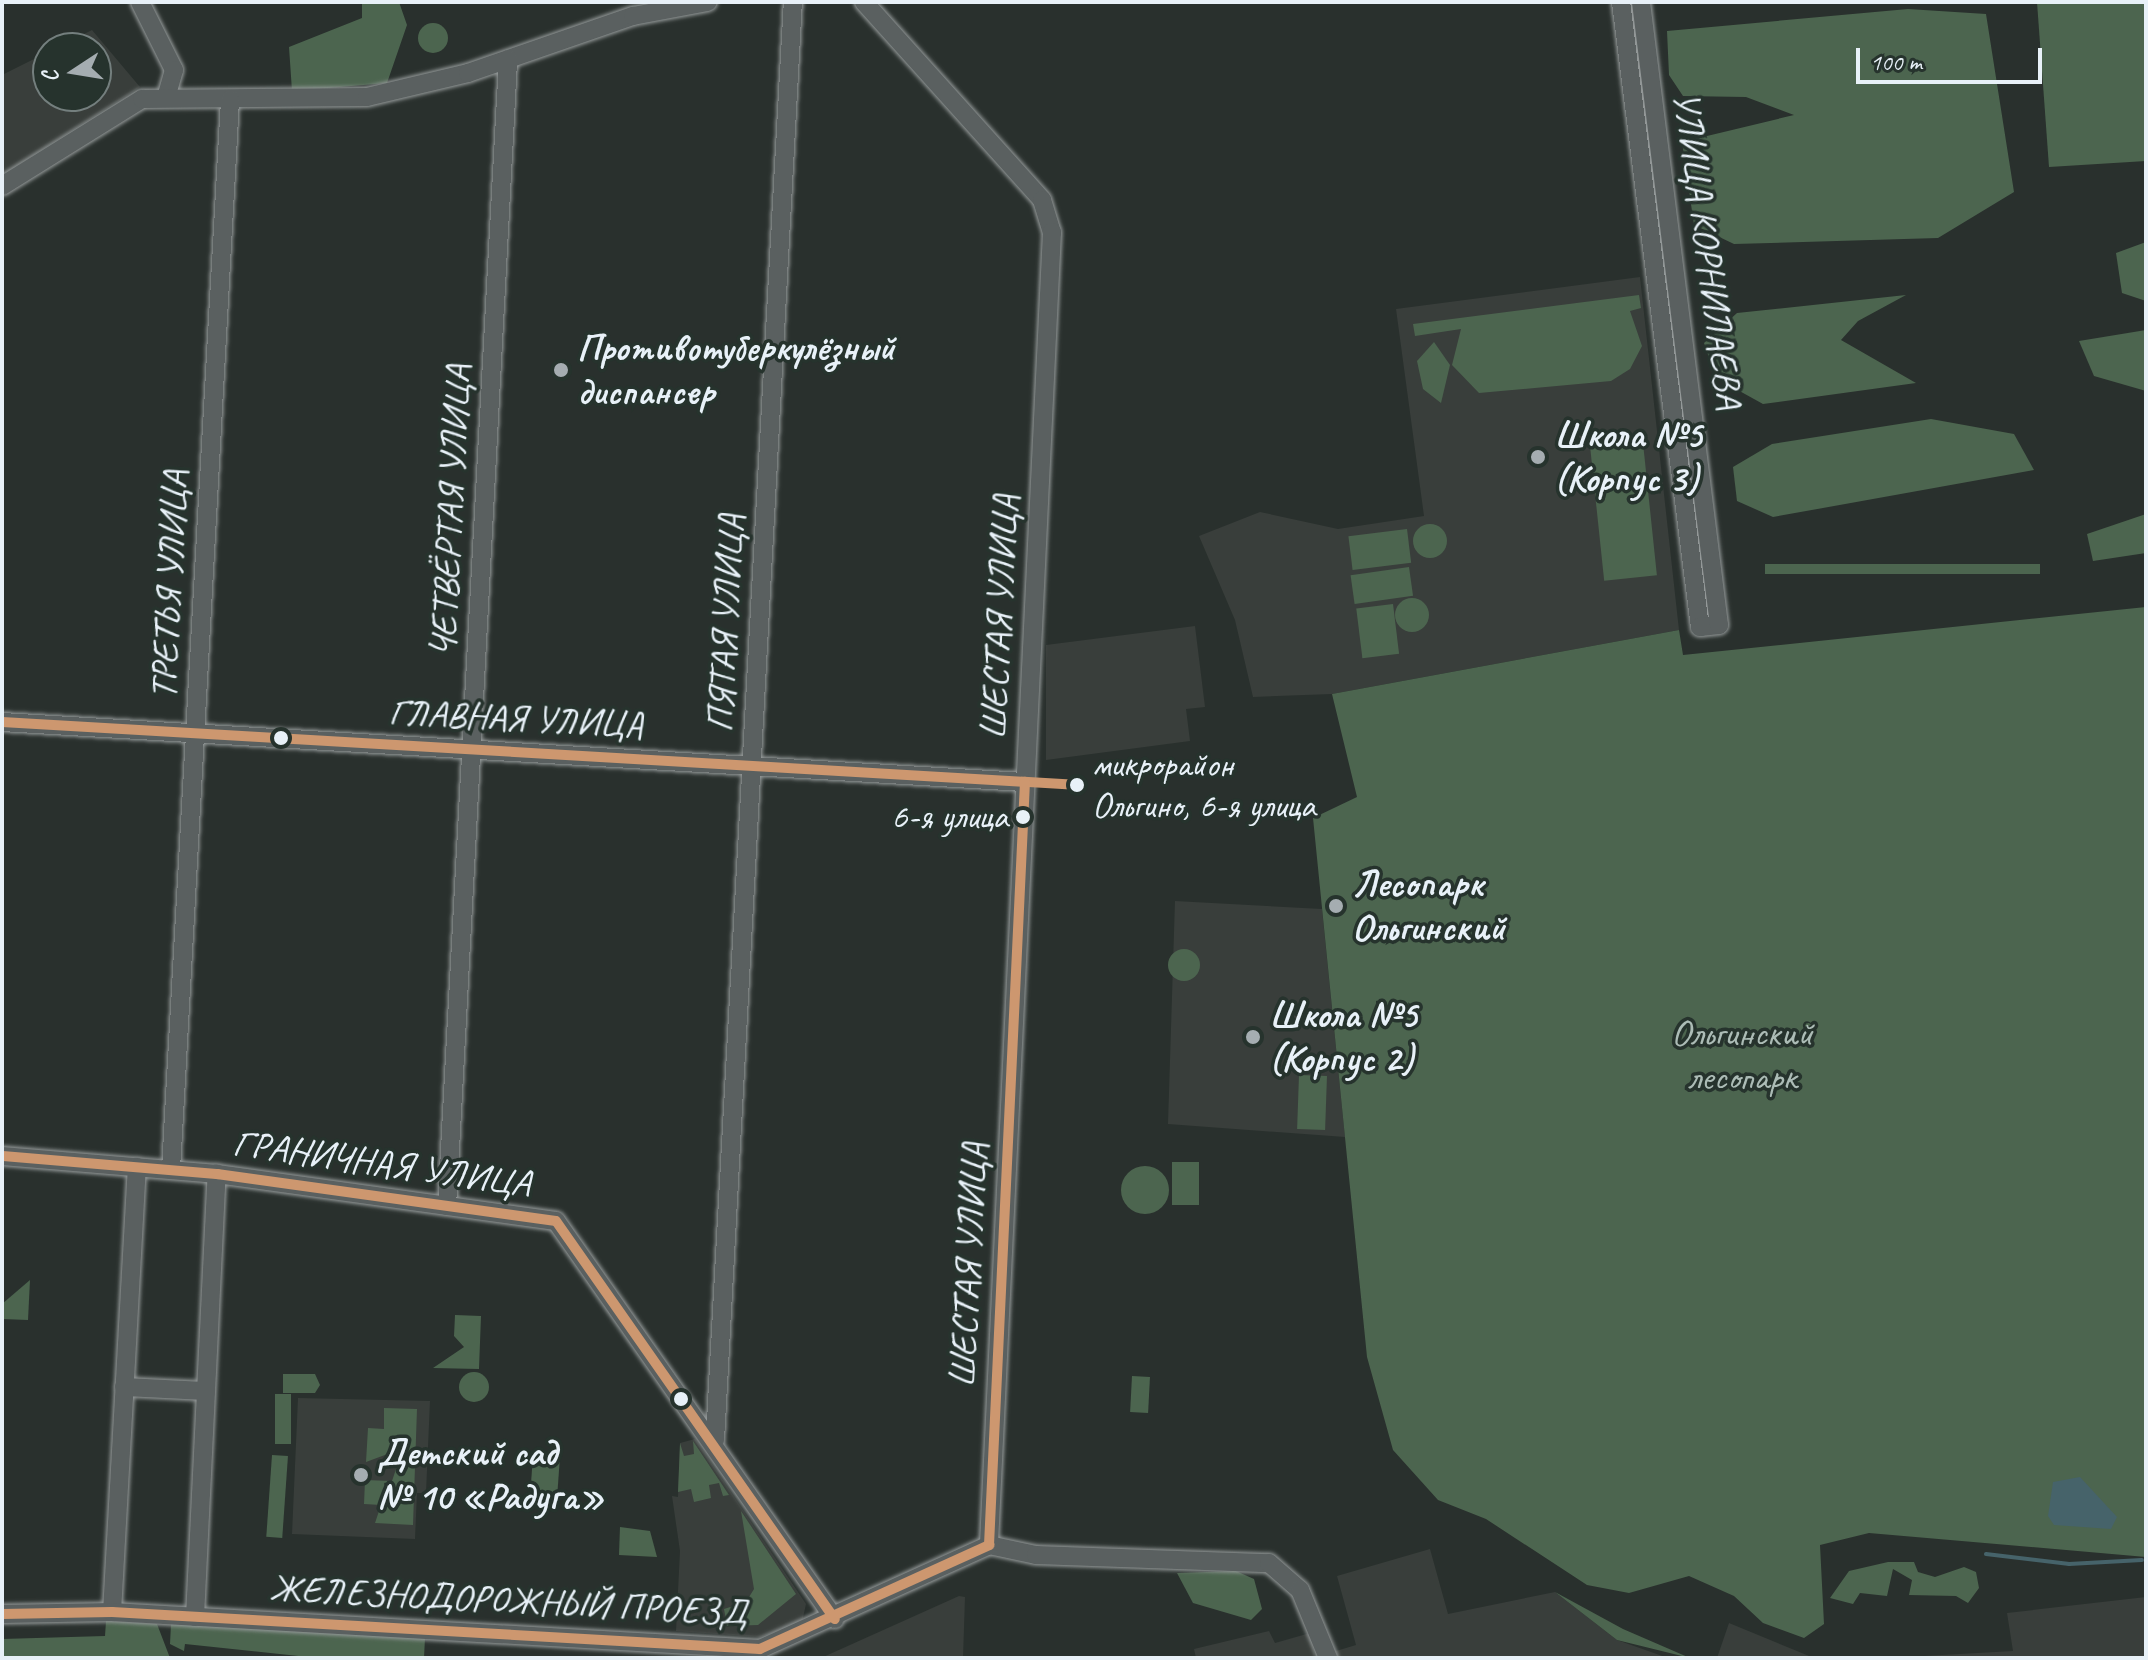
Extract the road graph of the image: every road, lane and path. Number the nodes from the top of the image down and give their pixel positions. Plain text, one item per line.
1 (140, 2) edge
2 (708, 2) edge
3 (793, 2) edge
4 (864, 2) edge
5 (1621, 2) edge
6 (1641, 2) edge
7 (508, 60) junction
8 (167, 95) junction
9 (230, 100) junction
10 (2, 186) edge
11 (2, 722) edge
12 (195, 733) junction
13 (471, 749) junction
14 (752, 766) junction
15 (1025, 782) junction
16 (2, 1156) edge
17 (137, 1167) junction
18 (171, 1169) junction
19 (217, 1174) junction
20 (447, 1206) junction
21 (124, 1387) junction
22 (206, 1391) junction
23 (715, 1440) junction
24 (989, 1545) junction
25 (112, 1612) junction
26 (2, 1614) edge
27 (195, 1617) junction
28 (835, 1619) junction
29 (1328, 1658) edge

1 - 8 street
2 - 7 street
3 - 14 street, ПЯТАЯ УЛИЦА
4 - 15 street, ШЕСТАЯ УЛИЦА
5 - 6 street, УЛИЦА КОРНИЛАЕВА
7 - 9 street
7 - 13 street, ЧЕТВЁРТАЯ УЛИЦА
8 - 9 street
8 - 10 street
9 - 12 street, ТРЕТЬЯ УЛИЦА
11 - 12 street, ГЛАВНАЯ УЛИЦА
12 - 13 street, ГЛАВНАЯ УЛИЦА
12 - 18 street, ТРЕТЬЯ УЛИЦА
13 - 14 street, ГЛАВНАЯ УЛИЦА
13 - 20 street, ЧЕТВЁРТАЯ УЛИЦА
14 - 15 street, ГЛАВНАЯ УЛИЦА
14 - 23 street, ПЯТАЯ УЛИЦА
15 - 24 street, ШЕСТАЯ УЛИЦА
16 - 17 street, ГРАНИЧНАЯ УЛИЦА
17 - 18 street, ГРАНИЧНАЯ УЛИЦА
17 - 21 street
18 - 19 street, ГРАНИЧНАЯ УЛИЦА
19 - 20 street, ГРАНИЧНАЯ УЛИЦА
19 - 22 street
20 - 23 street, ГРАНИЧНАЯ УЛИЦА
21 - 22 street
21 - 25 street
22 - 27 street
23 - 28 street, ГРАНИЧНАЯ УЛИЦА
24 - 28 street, ЖЕЛЕЗНОДОРОЖНЫЙ ПРОЕЗД
24 - 29 street
25 - 26 street, ЖЕЛЕЗНОДОРОЖНЫЙ ПРОЕЗД
25 - 27 street, ЖЕЛЕЗНОДОРОЖНЫЙ ПРОЕЗД
27 - 28 street, ЖЕЛЕЗНОДОРОЖНЫЙ ПРОЕЗД

